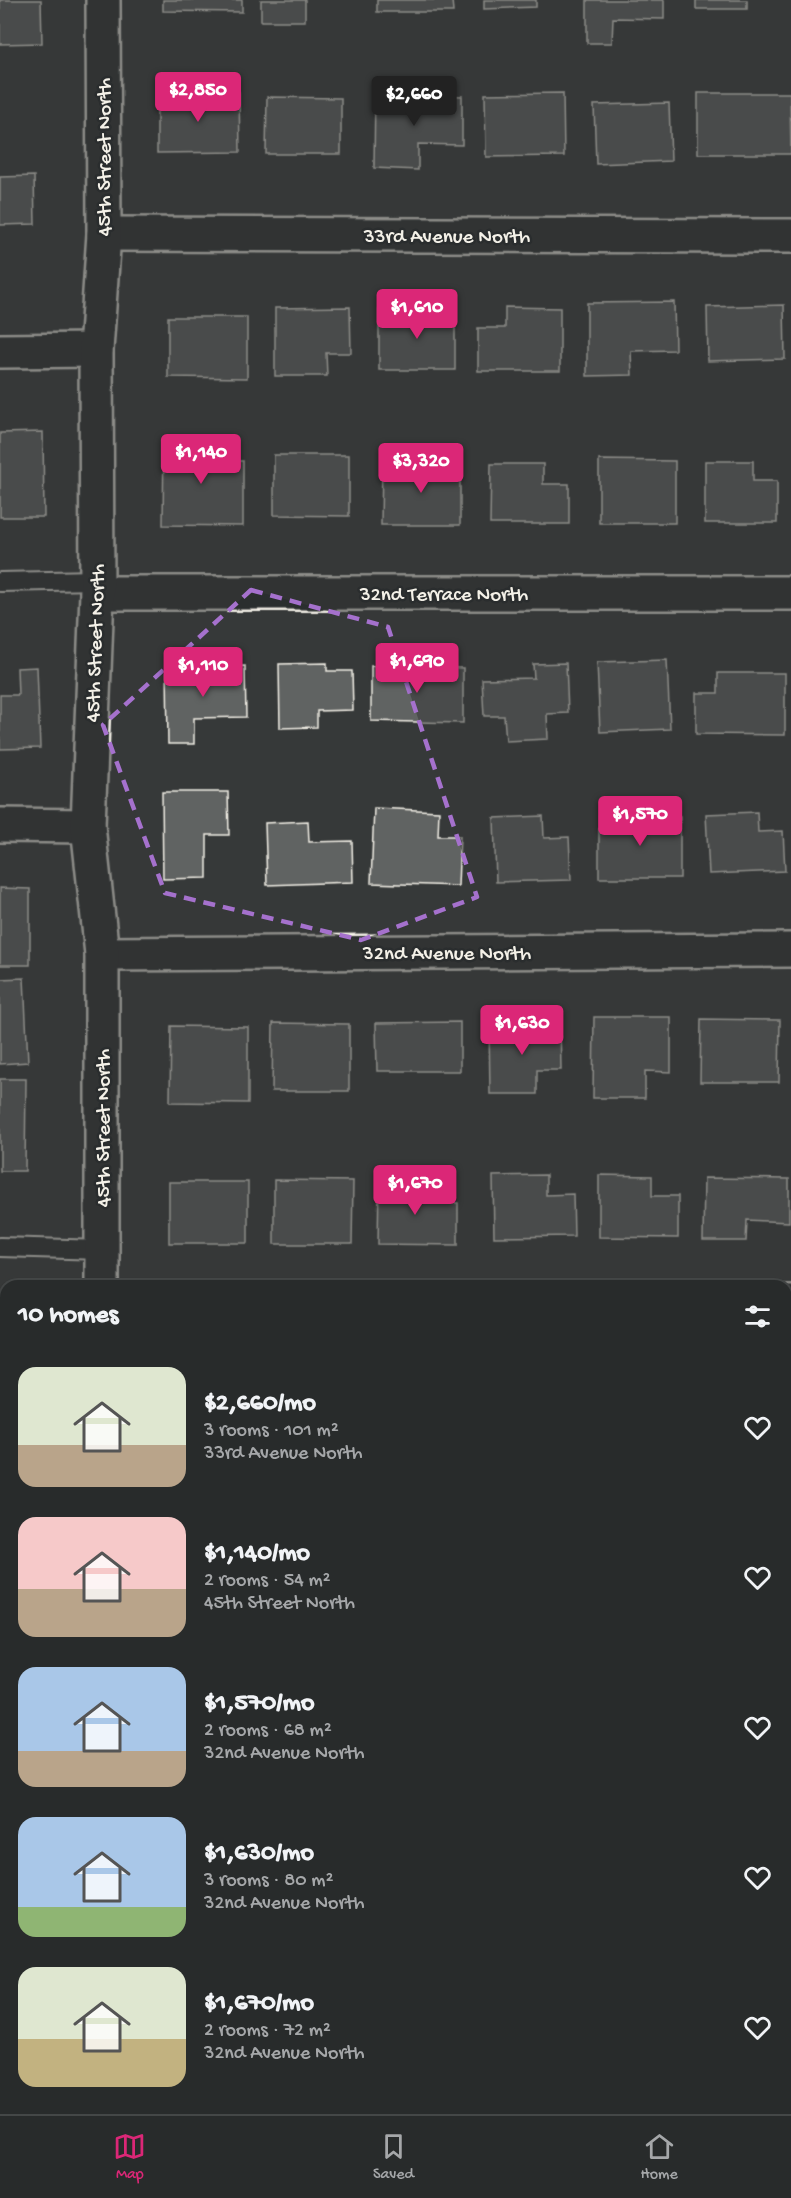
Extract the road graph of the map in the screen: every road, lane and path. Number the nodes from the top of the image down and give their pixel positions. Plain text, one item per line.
1 (102, 0) edge
2 (104, 234) junction
3 (791, 236) edge
4 (96, 350) junction
5 (0, 351) edge
6 (0, 582) edge
7 (97, 587) junction
8 (791, 593) edge
9 (0, 825) edge
10 (88, 826) junction
11 (791, 950) edge
12 (102, 954) junction
13 (0, 1247) edge
14 (102, 1250) junction
15 (102, 1280) edge

1 - 2 street, 45th Street North
2 - 3 street, 33rd Avenue North
2 - 4 street, 45th Street North
4 - 5 street
4 - 7 street, 45th Street North
6 - 7 lane
7 - 8 street, 32nd Terrace North
7 - 10 street, 45th Street North
9 - 10 street
10 - 12 street, 45th Street North
11 - 12 street, 32nd Avenue North
12 - 14 street, 45th Street North
13 - 14 lane
14 - 15 street, 45th Street North

